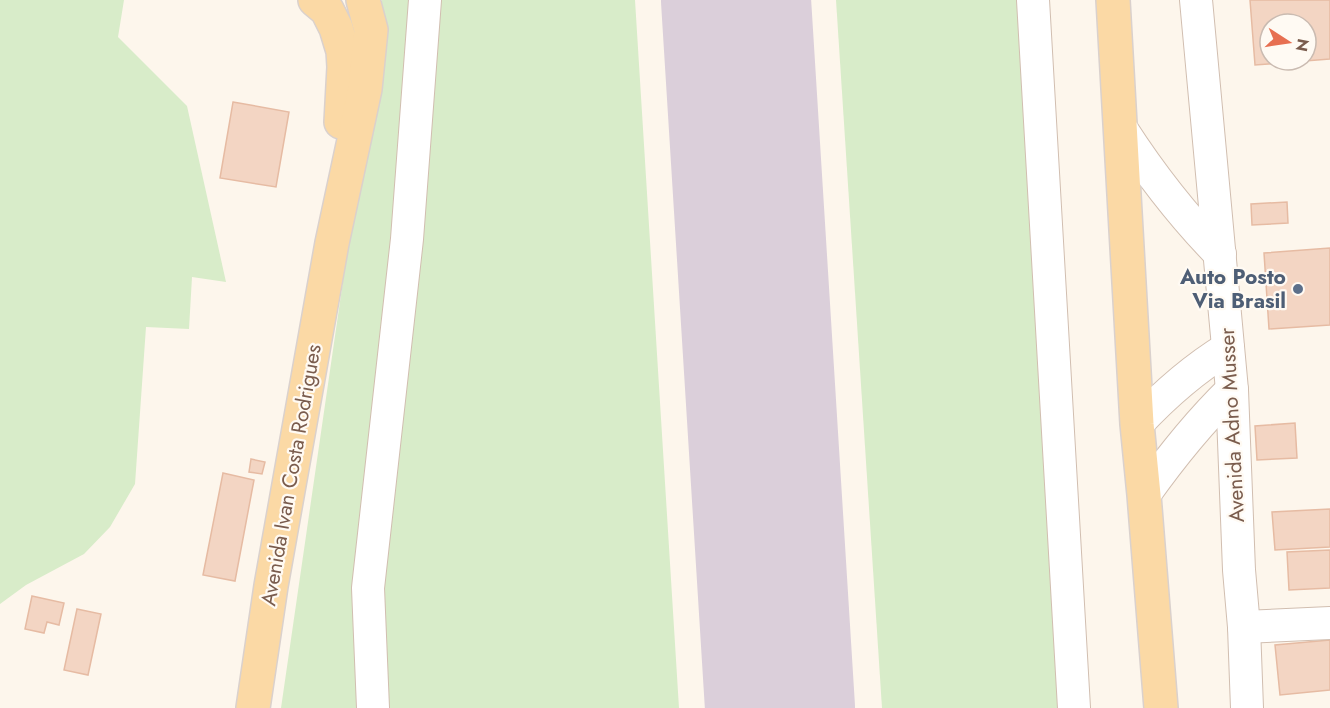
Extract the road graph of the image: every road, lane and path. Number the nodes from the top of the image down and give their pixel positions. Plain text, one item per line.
1 (315, 0) edge
2 (425, 0) edge
3 (1033, 0) edge
4 (1113, 0) edge
5 (1196, 0) edge
6 (370, 10) edge
7 (1122, 130) junction
8 (332, 243) junction
9 (1220, 254) junction
10 (1228, 348) junction
11 (1232, 390) junction
12 (1137, 424) junction
13 (1144, 495) junction
14 (1330, 623) edge
15 (1244, 627) junction
16 (253, 708) edge
17 (373, 708) edge
18 (1074, 708) edge
19 (1161, 708) edge
20 (1247, 708) edge

1 - 8 main road, Avenida Ivan Costa Rodrigues
2 - 17 street
3 - 18 street
4 - 7 main road
5 - 9 street, Avenida Adno Musser
6 - 8 main road, Avenida Ivan Costa Rodrigues
7 - 9 street
7 - 12 main road
8 - 16 main road, Avenida Ivan Costa Rodrigues
9 - 10 street, Avenida Adno Musser
10 - 11 street, Avenida Adno Musser
10 - 12 street
11 - 13 street
11 - 15 street, Avenida Adno Musser
12 - 13 main road
13 - 19 main road
14 - 15 street
15 - 20 street, Avenida Adno Musser

